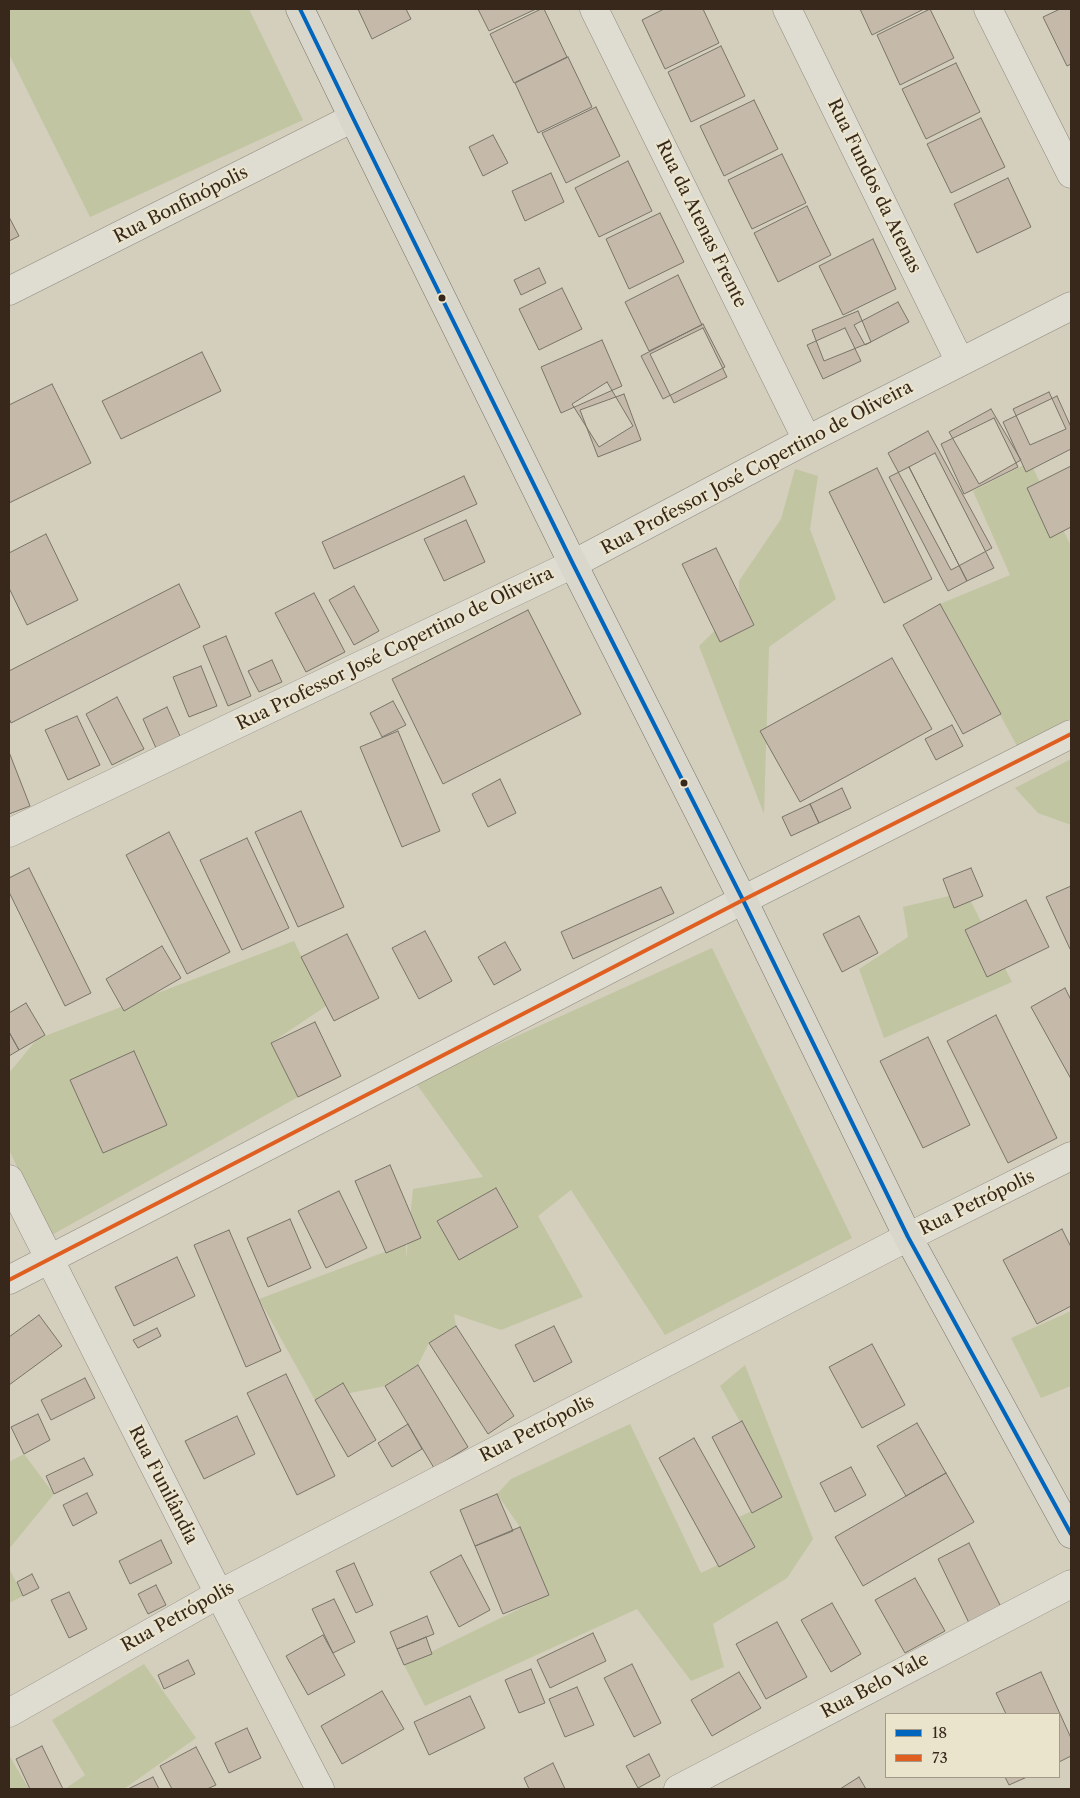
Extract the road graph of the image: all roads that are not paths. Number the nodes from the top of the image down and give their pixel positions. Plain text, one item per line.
1 (300, 9) edge
2 (594, 9) edge
3 (787, 9) edge
4 (988, 9) edge
5 (352, 118) junction
6 (1071, 174) edge
7 (9, 291) edge
8 (1071, 306) edge
9 (960, 362) junction
10 (807, 440) junction
11 (573, 564) junction
12 (1071, 734) edge
13 (9, 833) edge
14 (743, 900) junction
15 (1071, 1156) edge
16 (9, 1179) edge
17 (908, 1237) junction
18 (50, 1260) junction
19 (9, 1280) edge
20 (1071, 1534) edge
21 (1071, 1584) edge
22 (218, 1594) junction
23 (9, 1713) edge
24 (320, 1789) edge
25 (678, 1789) edge

1 - 5 main road
2 - 10 street, Rua da Atenas Frente
3 - 9 street, Rua Fundos da Atenas
4 - 6 street
5 - 7 street, Rua Bonfinópolis
5 - 11 main road
8 - 9 street, Rua Professor José Copertino de Oliveira
9 - 10 street, Rua Professor José Copertino de Oliveira
10 - 11 street, Rua Professor José Copertino de Oliveira
11 - 13 street, Rua Professor José Copertino de Oliveira
11 - 14 main road
12 - 14 street
14 - 17 main road
14 - 18 street
15 - 17 street, Rua Petrópolis
16 - 18 street, Rua Funilândia
17 - 20 main road
17 - 22 street, Rua Petrópolis
18 - 19 street
18 - 22 street, Rua Funilândia
21 - 25 street, Rua Belo Vale
22 - 23 street, Rua Petrópolis
22 - 24 street, Rua Funilândia

